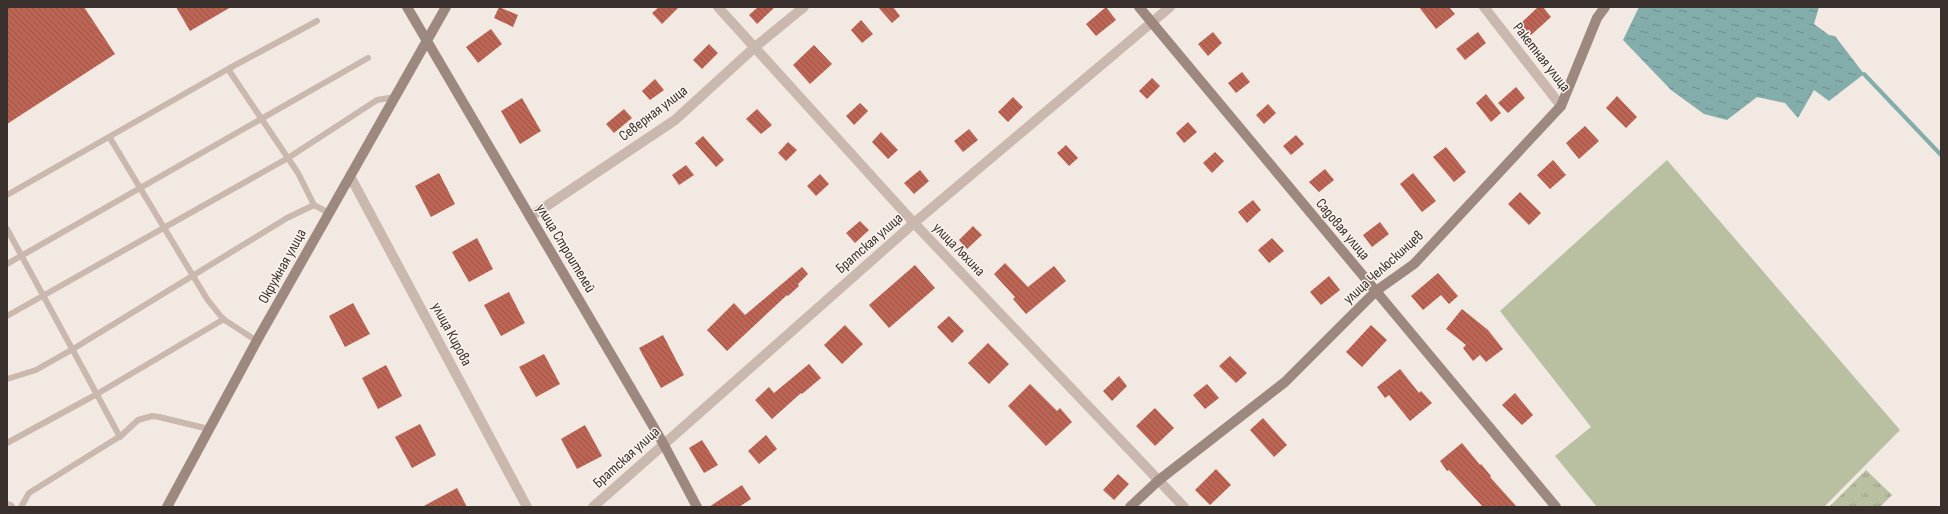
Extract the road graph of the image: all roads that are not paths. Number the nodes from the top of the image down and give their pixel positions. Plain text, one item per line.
1 (406, 7) edge
2 (446, 7) edge
3 (718, 7) edge
4 (804, 7) edge
5 (1139, 7) edge
6 (1170, 7) edge
7 (1484, 7) edge
8 (1605, 7) edge
9 (317, 21) dead end
10 (1152, 22) junction
11 (426, 41) junction
12 (755, 47) junction
13 (368, 58) dead end
14 (228, 70) junction
15 (394, 97) junction
16 (1561, 106) junction
17 (262, 119) junction
18 (110, 138) junction
19 (288, 158) junction
20 (350, 176) junction
21 (141, 188) junction
22 (7, 195) edge
23 (314, 205) junction
24 (329, 213) junction
25 (530, 216) junction
26 (914, 223) junction
27 (164, 228) junction
28 (7, 230) edge
29 (21, 256) junction
30 (7, 264) edge
31 (193, 277) junction
32 (1376, 291) junction
33 (44, 296) junction
34 (7, 316) edge
35 (224, 319) junction
36 (257, 341) junction
37 (73, 349) junction
38 (7, 380) edge
39 (97, 394) junction
40 (209, 429) junction
41 (120, 437) junction
42 (7, 443) edge
43 (664, 443) junction
44 (1159, 480) junction
45 (7, 506) edge
46 (10, 507) edge
47 (21, 507) edge
48 (167, 507) edge
49 (527, 507) edge
50 (593, 507) edge
51 (697, 507) edge
52 (1130, 507) edge
53 (1184, 507) edge
54 (1556, 507) edge

1 - 11 street, улица Строителей
2 - 11 street, Окружная улица
3 - 12 street, улица Ляхина
4 - 12 street, Северная улица
5 - 10 street, Садовая улица
6 - 10 street, Братская улица
7 - 16 street, Ракетная улица
8 - 16 street, улица Челюскинцев
9 - 14 lane
10 - 26 street, Братская улица
10 - 32 street, Садовая улица
11 - 15 street, Окружная улица
11 - 25 street, улица Строителей
12 - 25 street, Северная улица
12 - 26 street, улица Ляхина
13 - 17 lane
14 - 17 lane
14 - 18 lane
15 - 19 lane
15 - 20 street, Окружная улица
16 - 32 street, улица Челюскинцев
17 - 19 lane
17 - 21 lane
18 - 21 lane
18 - 22 lane
19 - 23 lane
19 - 27 lane
20 - 24 street, Окружная улица
20 - 49 street, улица Кирова
21 - 27 lane
21 - 29 lane
23 - 24 lane
23 - 31 lane
24 - 36 street, Окружная улица
25 - 43 street, улица Строителей
26 - 43 street, Братская улица
26 - 44 street, улица Ляхина
27 - 31 lane
27 - 33 lane
28 - 29 lane
29 - 30 lane
29 - 33 lane
31 - 35 lane
31 - 37 lane
32 - 44 street, улица Челюскинцев
32 - 54 street, Садовая улица
33 - 34 lane
33 - 37 lane
35 - 36 lane
35 - 39 lane
36 - 40 street, Окружная улица
37 - 38 lane
37 - 39 lane
39 - 41 lane
39 - 42 lane
40 - 41 lane
40 - 48 street, Окружная улица
41 - 47 lane
43 - 50 street, Братская улица
43 - 51 street, улица Строителей
44 - 52 street, улица Челюскинцев
44 - 53 street, улица Ляхина
45 - 46 street

